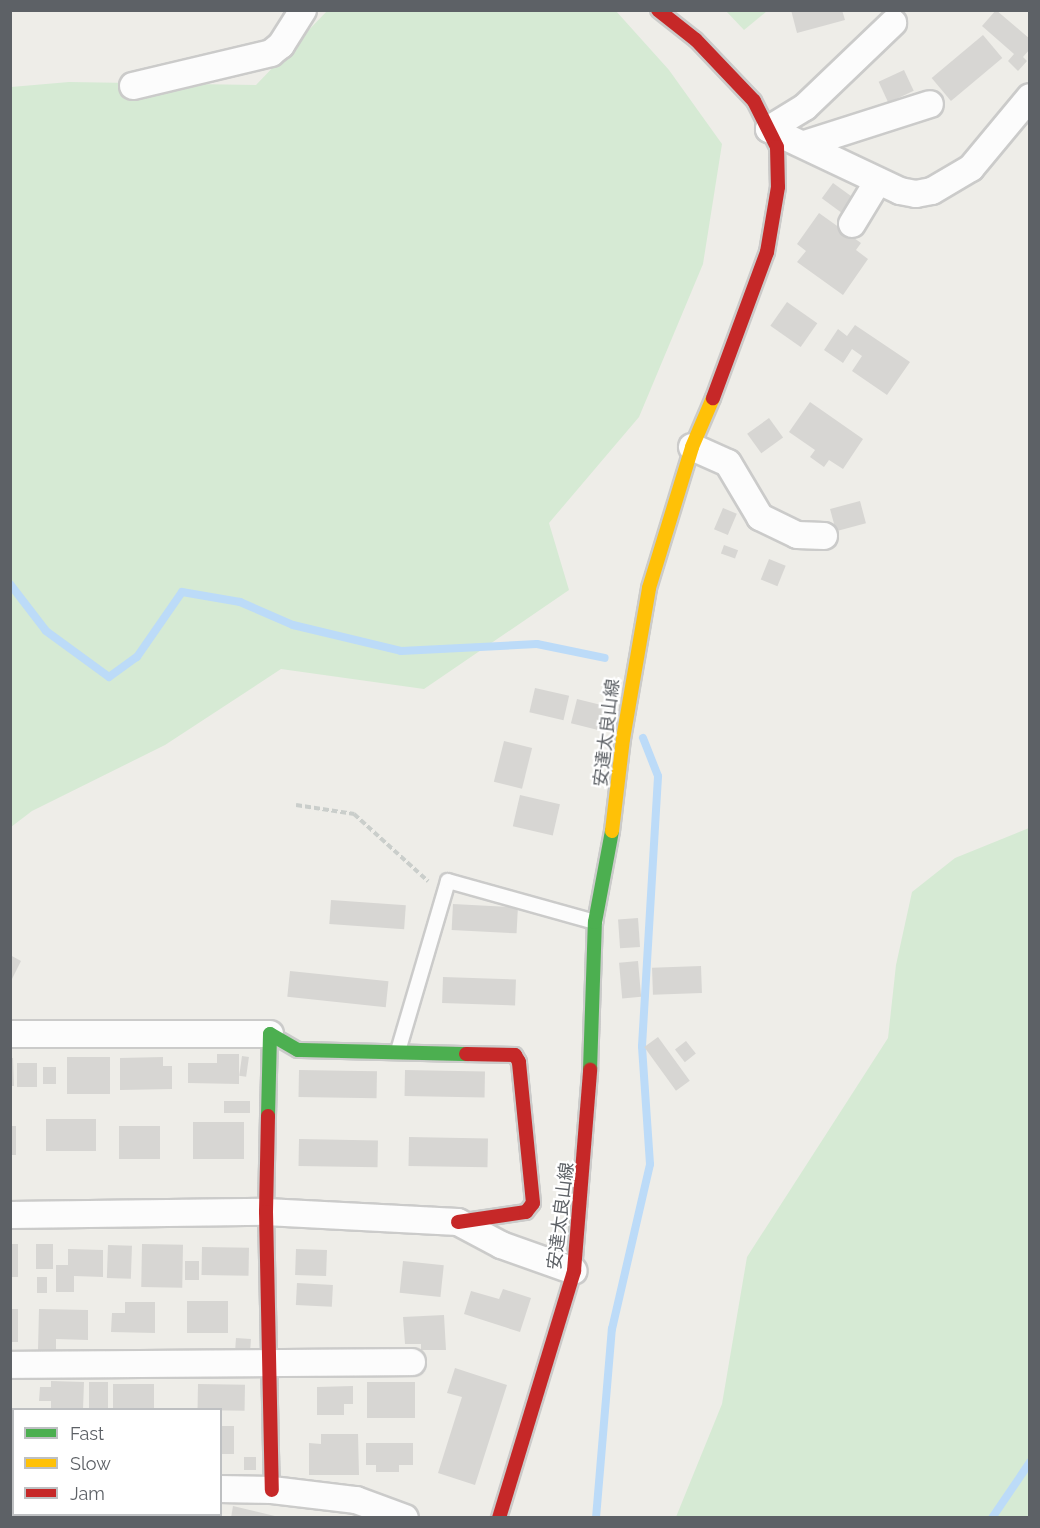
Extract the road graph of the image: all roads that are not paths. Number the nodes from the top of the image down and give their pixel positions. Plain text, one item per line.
1 (303, 10) edge
2 (658, 10) edge
3 (893, 23) dead end
4 (133, 86) dead end
5 (1029, 97) edge
6 (930, 104) dead end
7 (770, 129) junction
8 (805, 144) junction
9 (878, 181) junction
10 (852, 224) dead end
11 (692, 447) junction
12 (824, 536) dead end
13 (595, 922) junction
14 (10, 1035) edge
15 (270, 1035) junction
16 (398, 1051) junction
17 (266, 1212) junction
18 (10, 1215) edge
19 (458, 1222) junction
20 (574, 1271) junction
21 (412, 1362) dead end
22 (270, 1364) junction
23 (10, 1365) edge
24 (222, 1489) edge
25 (272, 1490) junction
26 (405, 1518) edge
27 (500, 1518) edge

1 - 4 street
2 - 7 main road, 安達太良山線
3 - 7 street
5 - 9 street
6 - 8 street
7 - 8 street
7 - 11 main road, 安達太良山線
8 - 9 street
9 - 10 street
11 - 12 street
11 - 13 main road, 安達太良山線
13 - 16 lane
13 - 20 main road, 安達太良山線
14 - 15 street
15 - 16 main road
15 - 17 main road
16 - 19 main road
17 - 18 street
17 - 19 street
17 - 22 main road
19 - 20 street
20 - 27 main road, 安達太良山線
21 - 22 street
22 - 23 street
22 - 25 main road
24 - 25 street
25 - 26 street

